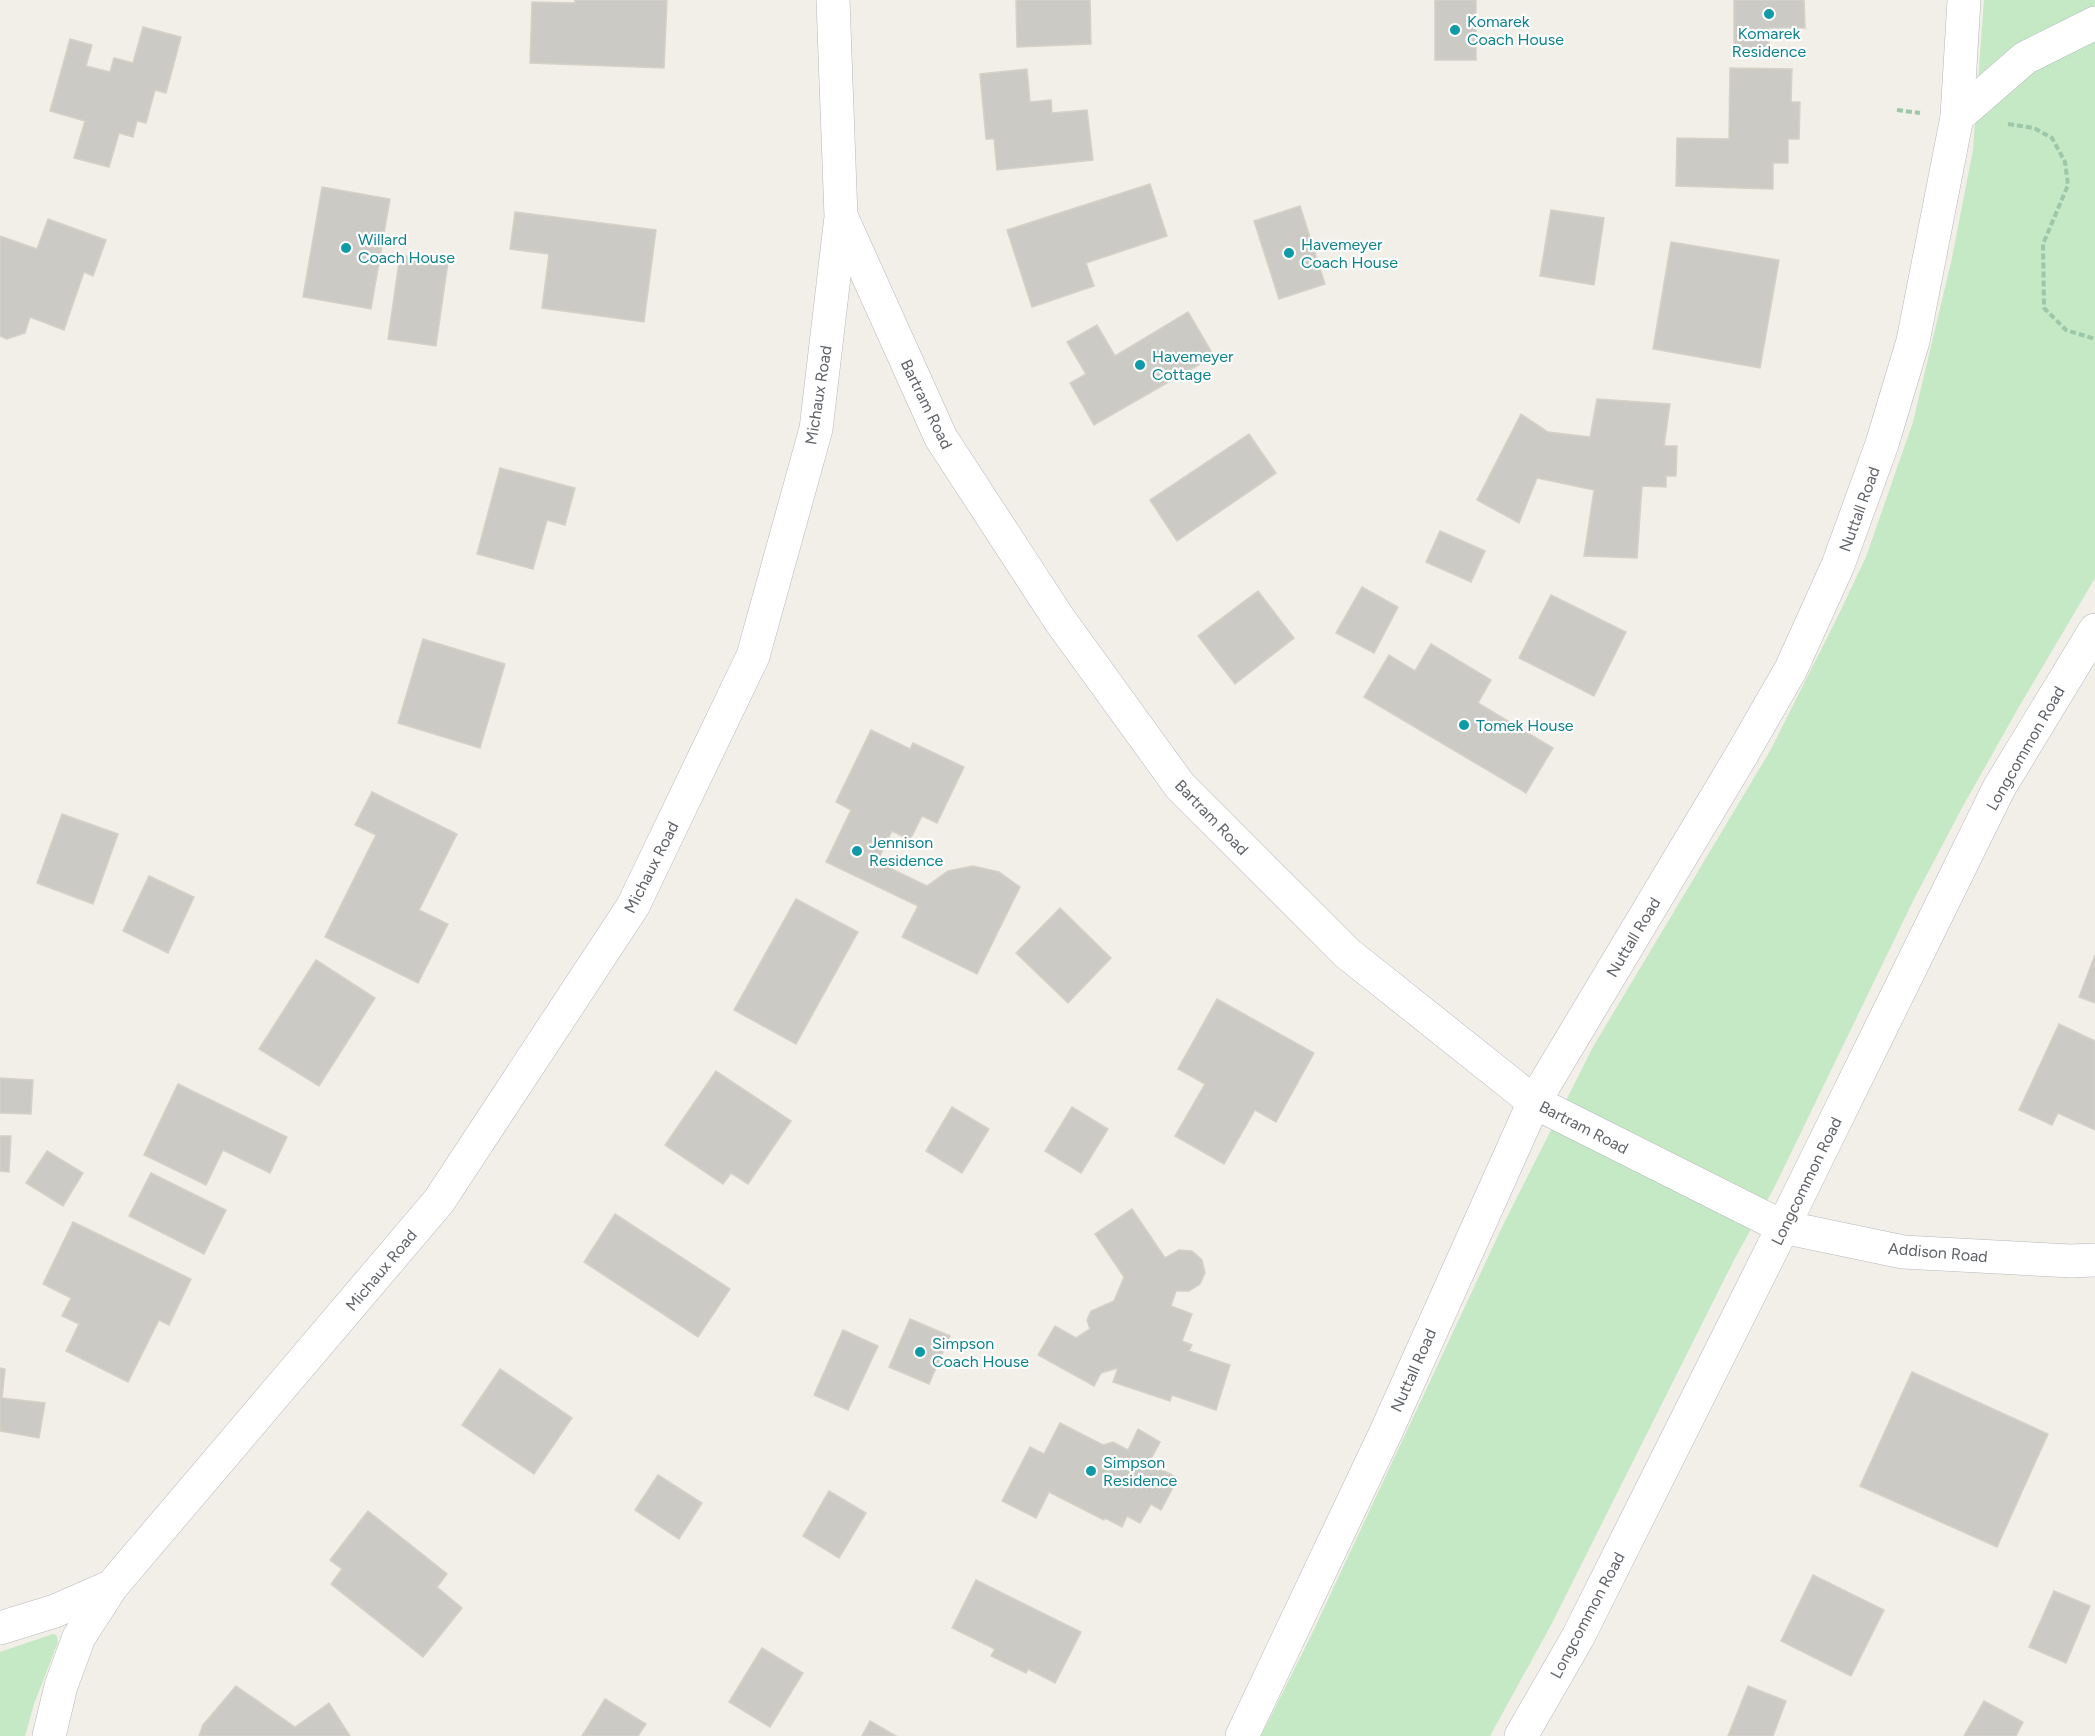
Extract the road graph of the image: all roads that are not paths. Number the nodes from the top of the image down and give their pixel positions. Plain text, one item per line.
1 (833, 0) edge
2 (1964, 0) edge
3 (2095, 23) edge
4 (1957, 117) junction
5 (841, 217) junction
6 (2095, 630) edge
7 (1534, 1102) junction
8 (1783, 1227) junction
9 (2095, 1260) edge
10 (112, 1586) junction
11 (0, 1628) edge
12 (49, 1736) edge
13 (1242, 1736) edge
14 (1521, 1736) edge

1 - 5 street, Michaux Road
2 - 4 street, Nuttall Road
3 - 4 street
4 - 7 street, Nuttall Road
5 - 7 street, Bartram Road
5 - 10 street, Michaux Road
6 - 8 street, Longcommon Road
7 - 8 street, Bartram Road
7 - 13 street, Nuttall Road
8 - 9 street, Addison Road
8 - 14 street, Longcommon Road
10 - 11 street, Michaux Road
10 - 12 street, Michaux Road

